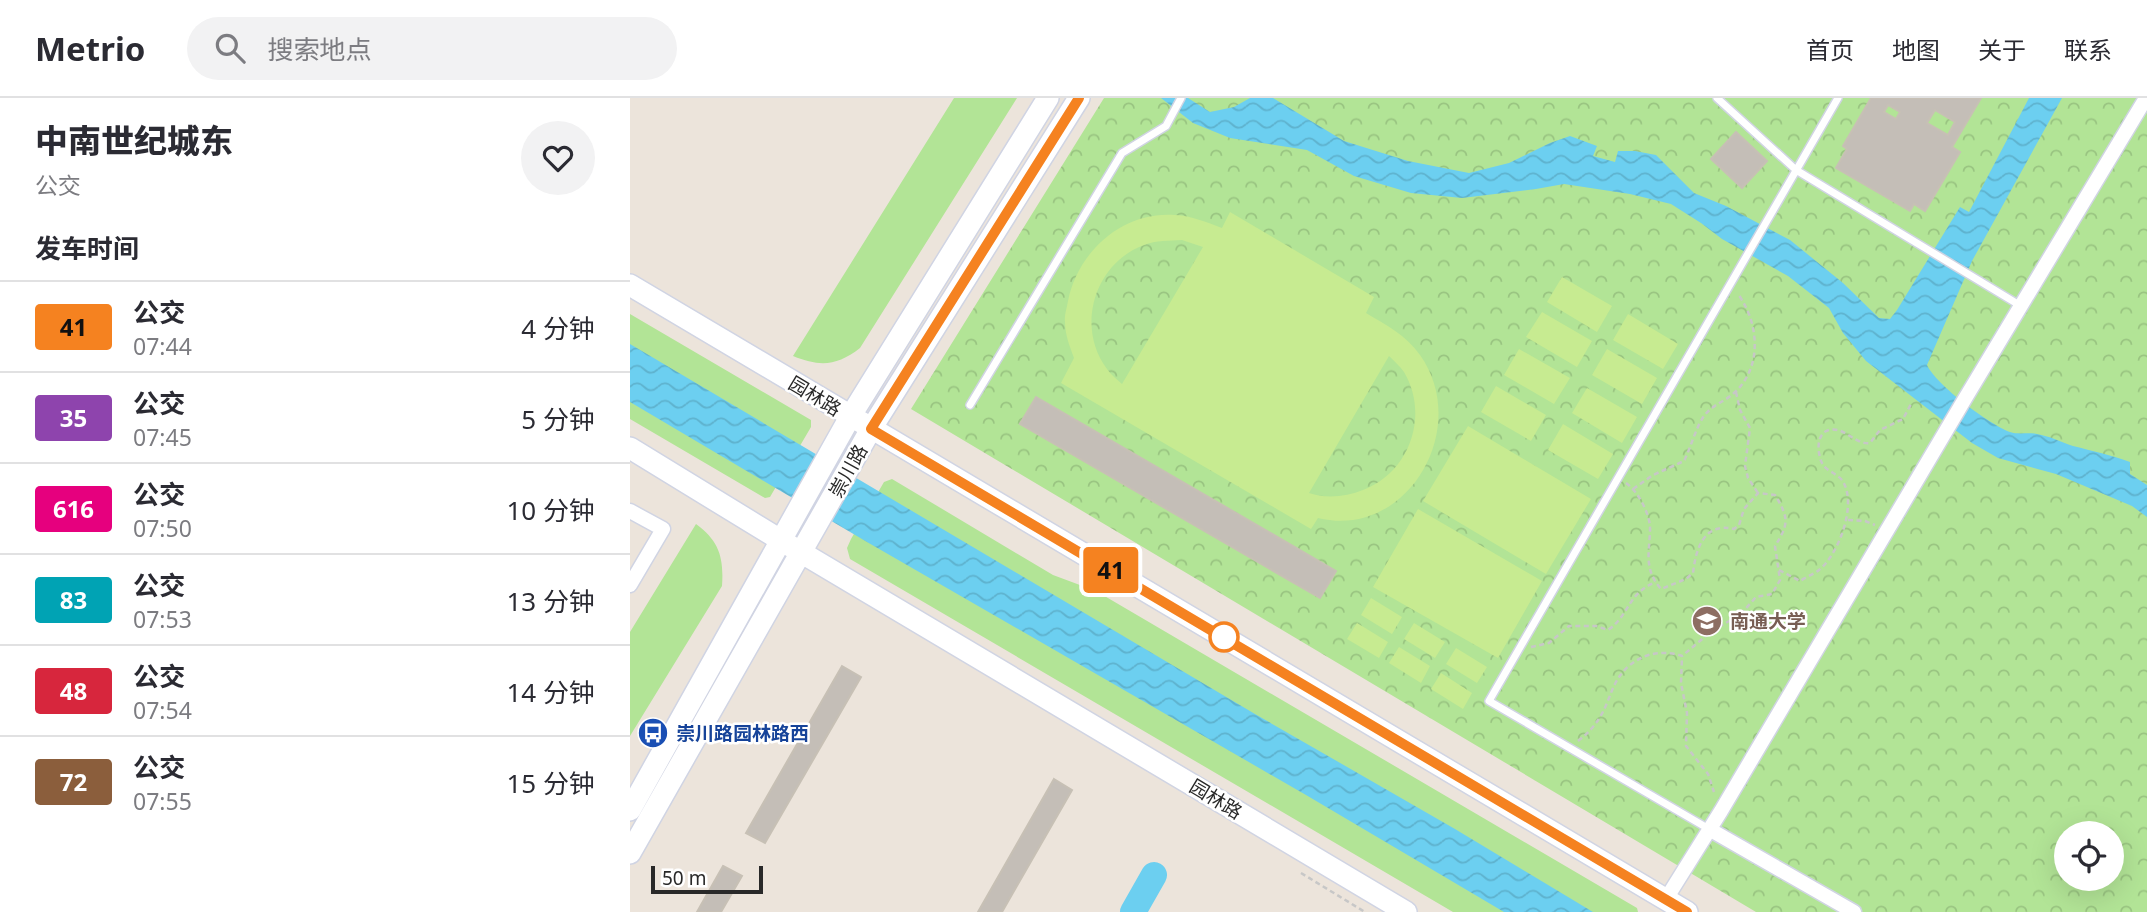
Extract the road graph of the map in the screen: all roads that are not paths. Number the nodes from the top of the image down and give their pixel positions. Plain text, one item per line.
1 (1048, 98) edge
2 (1079, 98) edge
3 (1181, 98) edge
4 (1717, 98) edge
5 (1838, 98) edge
6 (2146, 98) edge
7 (1796, 170) junction
8 (630, 285) edge
9 (2021, 306) junction
10 (970, 405) dead end
11 (850, 417) junction
12 (871, 429) junction
13 (630, 448) edge
14 (630, 511) edge
15 (782, 541) junction
16 (802, 553) junction
17 (630, 585) edge
18 (636, 814) edge
19 (1709, 829) junction
20 (630, 853) edge
21 (1662, 906) edge
22 (1406, 912) edge
23 (1687, 912) edge
24 (1854, 912) edge

1 - 11 main road, 崇川路
2 - 12 main road, 崇川路
3 - 10 lane
4 - 7 lane
5 - 7 lane
6 - 9 street
7 - 9 lane
7 - 19 lane
8 - 11 main road, 园林路
9 - 19 street
11 - 12 main road, 园林路
11 - 15 main road, 崇川路
12 - 16 main road, 崇川路
12 - 21 main road, 园林路
13 - 15 main road, 园林路
14 - 17 street
15 - 16 main road, 园林路
15 - 18 main road, 崇川路
16 - 18 main road, 崇川路
16 - 22 main road, 园林路
18 - 20 main road, 崇川路
19 - 21 street
19 - 24 street
21 - 23 main road, 园林路

